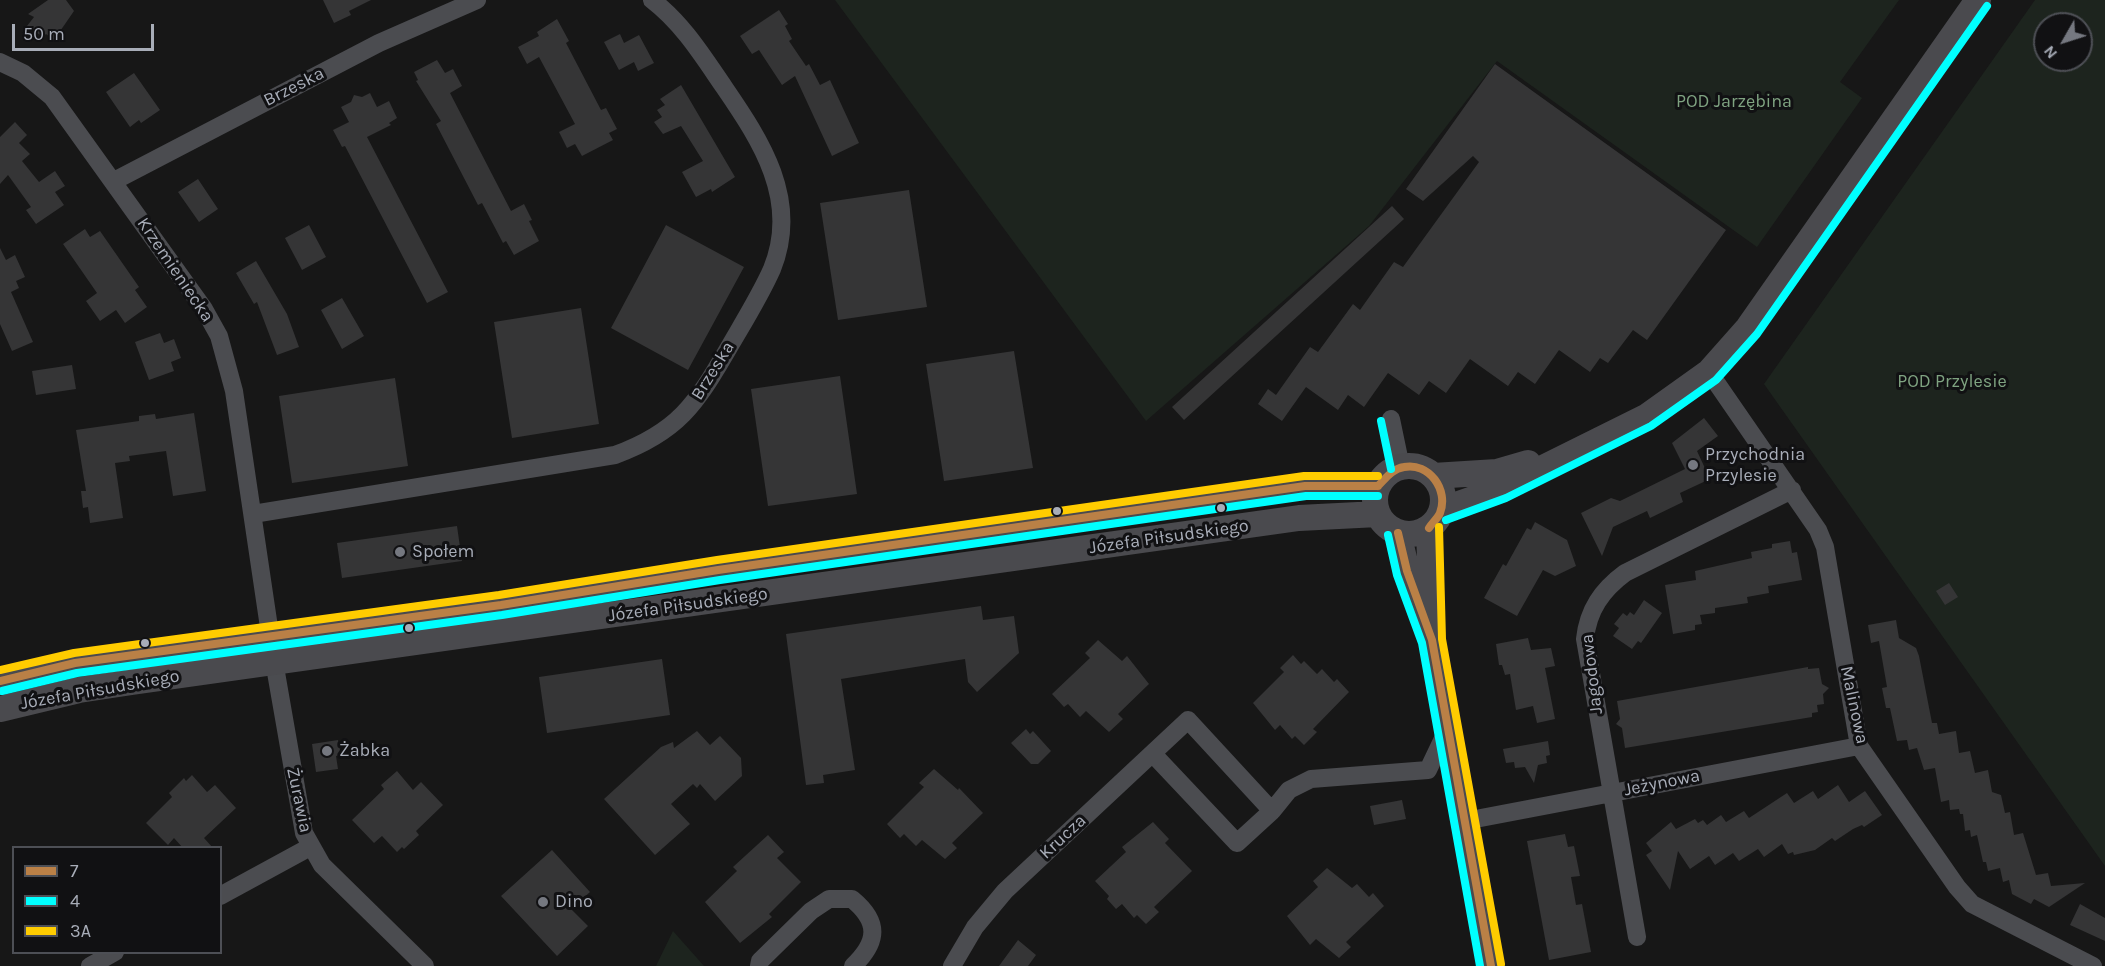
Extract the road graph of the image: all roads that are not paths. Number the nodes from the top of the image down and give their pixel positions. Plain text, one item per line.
1 (477, 0) edge
2 (652, 0) edge
3 (1978, 0) edge
4 (0, 62) edge
5 (114, 181) junction
6 (1709, 372) junction
7 (1391, 419) dead end
8 (1586, 447) junction
9 (1401, 467) junction
10 (1434, 476) junction
11 (1378, 486) junction
12 (1792, 490) junction
13 (253, 514) junction
14 (1378, 514) junction
15 (1436, 519) junction
16 (1398, 533) junction
17 (1432, 640) junction
18 (272, 649) junction
19 (0, 681) edge
20 (0, 710) edge
21 (1448, 728) junction
22 (1859, 746) junction
23 (1153, 754) junction
24 (1610, 793) junction
25 (1272, 811) junction
26 (1465, 820) junction
27 (310, 847) junction
28 (222, 895) edge
29 (1637, 937) dead end
30 (111, 954) edge
31 (90, 966) edge
32 (424, 966) edge
33 (759, 966) edge
34 (853, 966) edge
35 (952, 966) edge
36 (1491, 966) edge
37 (2093, 966) edge

1 - 5 street, Brzeska
2 - 13 street, Brzeska
3 - 6 street
4 - 5 street, Krzemieniecka
5 - 13 street, Krzemieniecka
6 - 8 street
6 - 12 street, Malinowa
7 - 9 street
8 - 10 street
8 - 15 street
9 - 10 street
9 - 11 street
10 - 15 street
11 - 14 street
11 - 18 street, Józefa Piłsudskiego
12 - 22 street, Malinowa
12 - 24 street, Jagodowa
13 - 18 street, Krzemieniecka
14 - 16 street
14 - 18 street, Józefa Piłsudskiego
15 - 16 street
15 - 17 street
16 - 17 street
17 - 21 street
18 - 19 street, Józefa Piłsudskiego
18 - 20 street, Józefa Piłsudskiego
18 - 27 street, Żurawia
21 - 25 street
21 - 26 street
22 - 24 street, Jeżynowa
22 - 37 street, Malinowa
23 - 25 street
23 - 25 street, Krucza
23 - 35 street, Krucza
24 - 26 street, Jeżynowa
24 - 29 street, Jagodowa
26 - 36 street
27 - 28 street
27 - 32 street, Żurawia
30 - 31 street
33 - 34 street

